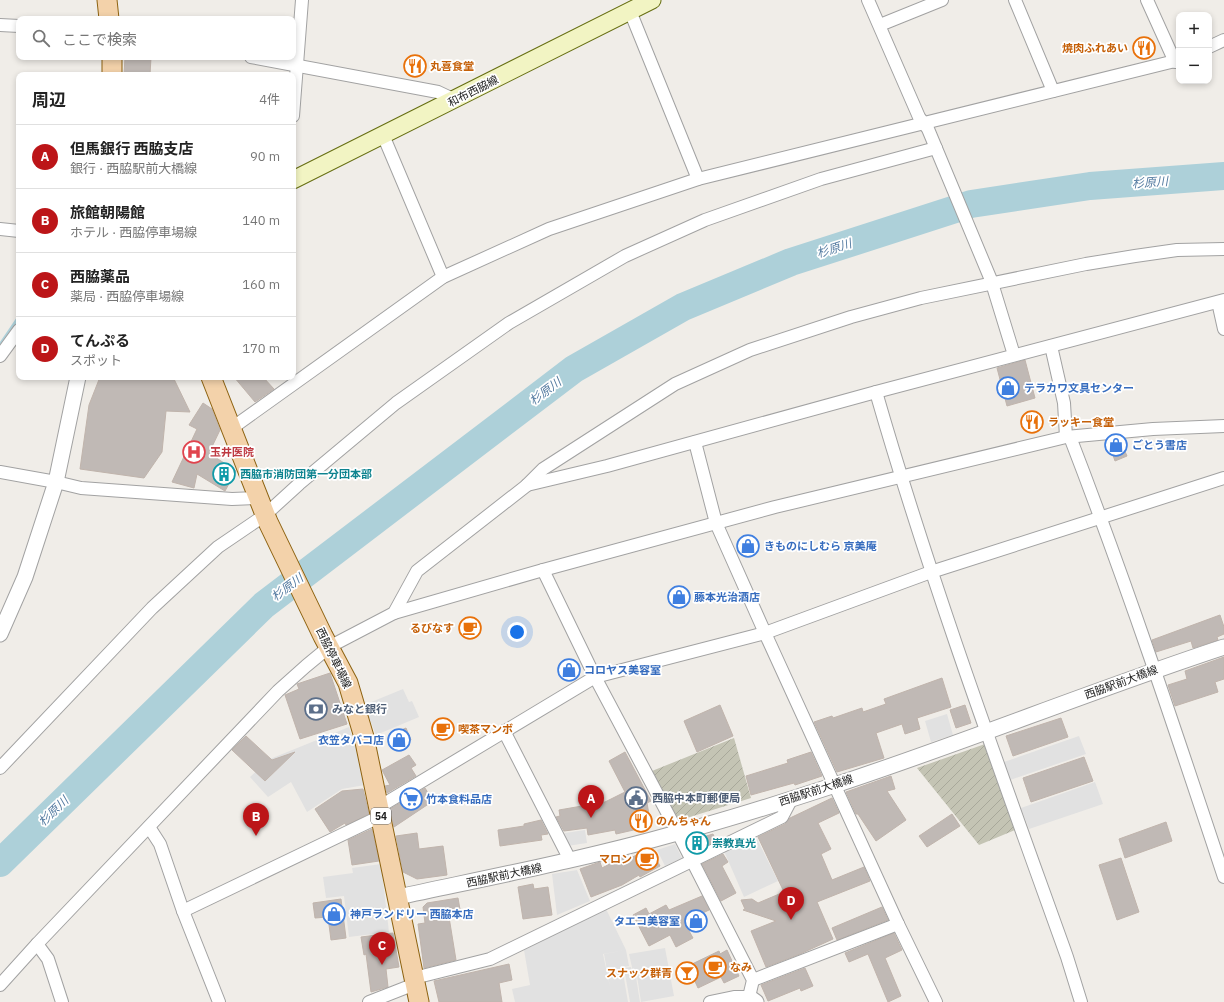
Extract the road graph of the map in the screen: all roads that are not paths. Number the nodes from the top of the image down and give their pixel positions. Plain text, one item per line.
1 (107, 0) edge
2 (302, 0) edge
3 (868, 0) edge
4 (942, 0) edge
5 (1015, 0) edge
6 (1147, 0) edge
7 (642, 3) edge
8 (109, 16) edge
9 (880, 25) junction
10 (0, 26) edge
11 (16, 26) edge
12 (1224, 40) edge
13 (1212, 46) edge
14 (1176, 59) edge
15 (112, 60) edge
16 (269, 60) edge
17 (1176, 61) edge
18 (297, 65) junction
19 (112, 72) edge
20 (296, 78) edge
21 (1053, 91) junction
22 (454, 100) junction
23 (924, 123) junction
24 (383, 135) junction
25 (937, 151) junction
26 (296, 178) edge
27 (698, 179) junction
28 (0, 229) edge
29 (16, 231) edge
30 (1224, 249) edge
31 (443, 277) junction
32 (991, 282) junction
33 (1221, 301) edge
34 (1224, 329) edge
35 (16, 334) edge
36 (1052, 346) junction
37 (1014, 355) junction
38 (0, 356) edge
39 (77, 380) edge
40 (212, 380) edge
41 (876, 392) junction
42 (1224, 426) edge
43 (232, 428) junction
44 (1068, 437) junction
45 (695, 442) junction
46 (0, 472) edge
47 (900, 477) junction
48 (1224, 478) edge
49 (56, 482) junction
50 (526, 486) junction
51 (264, 512) junction
52 (1101, 518) junction
53 (716, 523) junction
54 (543, 570) junction
55 (931, 572) junction
56 (394, 614) junction
57 (765, 633) junction
58 (0, 634) edge
59 (326, 641) junction
60 (1224, 647) edge
61 (1155, 669) junction
62 (595, 677) junction
63 (504, 731) junction
64 (986, 732) junction
65 (0, 768) edge
66 (835, 785) junction
67 (792, 798) junction
68 (380, 811) junction
69 (149, 827) junction
70 (678, 833) junction
71 (570, 860) junction
72 (691, 861) junction
73 (1224, 877) edge
74 (398, 897) junction
75 (183, 911) junction
76 (898, 924) junction
77 (37, 944) junction
78 (753, 980) junction
79 (0, 985) edge
80 (416, 988) edge
81 (753, 999) edge
82 (62, 1002) edge
83 (220, 1002) edge
84 (369, 1002) edge
85 (710, 1002) edge
86 (936, 1002) edge
87 (1081, 1002) edge

1 - 8 main road
2 - 18 street
3 - 9 street
4 - 9 street
5 - 21 street
6 - 14 street
7 - 22 main road, 和布西脇線
7 - 27 street
9 - 23 street
10 - 11 street
12 - 13 street
15 - 19 main road
16 - 18 street
17 - 21 street
18 - 20 street
18 - 22 street
21 - 23 street
22 - 24 main road, 和布西脇線
23 - 25 street
23 - 27 street
24 - 26 main road, 和布西脇線
24 - 31 street
25 - 32 street
25 - 51 street
27 - 31 street
28 - 29 street
30 - 32 street
31 - 43 street
32 - 37 street
32 - 50 street
33 - 34 street
33 - 36 street
35 - 38 street
36 - 37 street
36 - 44 street
37 - 41 street
39 - 49 street
40 - 43 main road, 西脇停車場線 / 54
41 - 45 street
41 - 47 street
42 - 44 street
43 - 51 main road, 西脇停車場線 / 54
44 - 47 street
44 - 52 street
45 - 50 street
45 - 53 street
46 - 49 street
47 - 53 street
47 - 55 street
48 - 52 street
49 - 51 street
49 - 58 street
50 - 56 street
51 - 59 main road, 西脇停車場線 / 54
51 - 65 street
52 - 55 street
52 - 61 street
53 - 54 street
53 - 57 street
54 - 56 street
54 - 62 street
55 - 57 street
55 - 64 street
56 - 59 street
57 - 62 street
57 - 66 street
59 - 68 main road, 西脇停車場線 / 54
59 - 69 street
60 - 61 street, 西脇駅前大橋線
61 - 64 street, 西脇駅前大橋線
61 - 73 street
62 - 63 street
62 - 70 street
63 - 68 street
63 - 71 street
64 - 66 street, 西脇駅前大橋線
64 - 87 street
66 - 67 street, 西脇駅前大橋線
66 - 76 street
67 - 70 street, 西脇駅前大橋線
67 - 72 street
68 - 74 main road, 西脇停車場線 / 54
68 - 75 street
69 - 75 street
69 - 77 street
70 - 71 street, 西脇駅前大橋線
70 - 72 street
71 - 74 street, 西脇駅前大橋線
72 - 78 street
72 - 80 street
74 - 80 main road, 西脇停車場線 / 54
75 - 83 street
76 - 78 street
76 - 86 street
77 - 79 street
77 - 82 street
78 - 81 street
80 - 84 street
81 - 85 street

